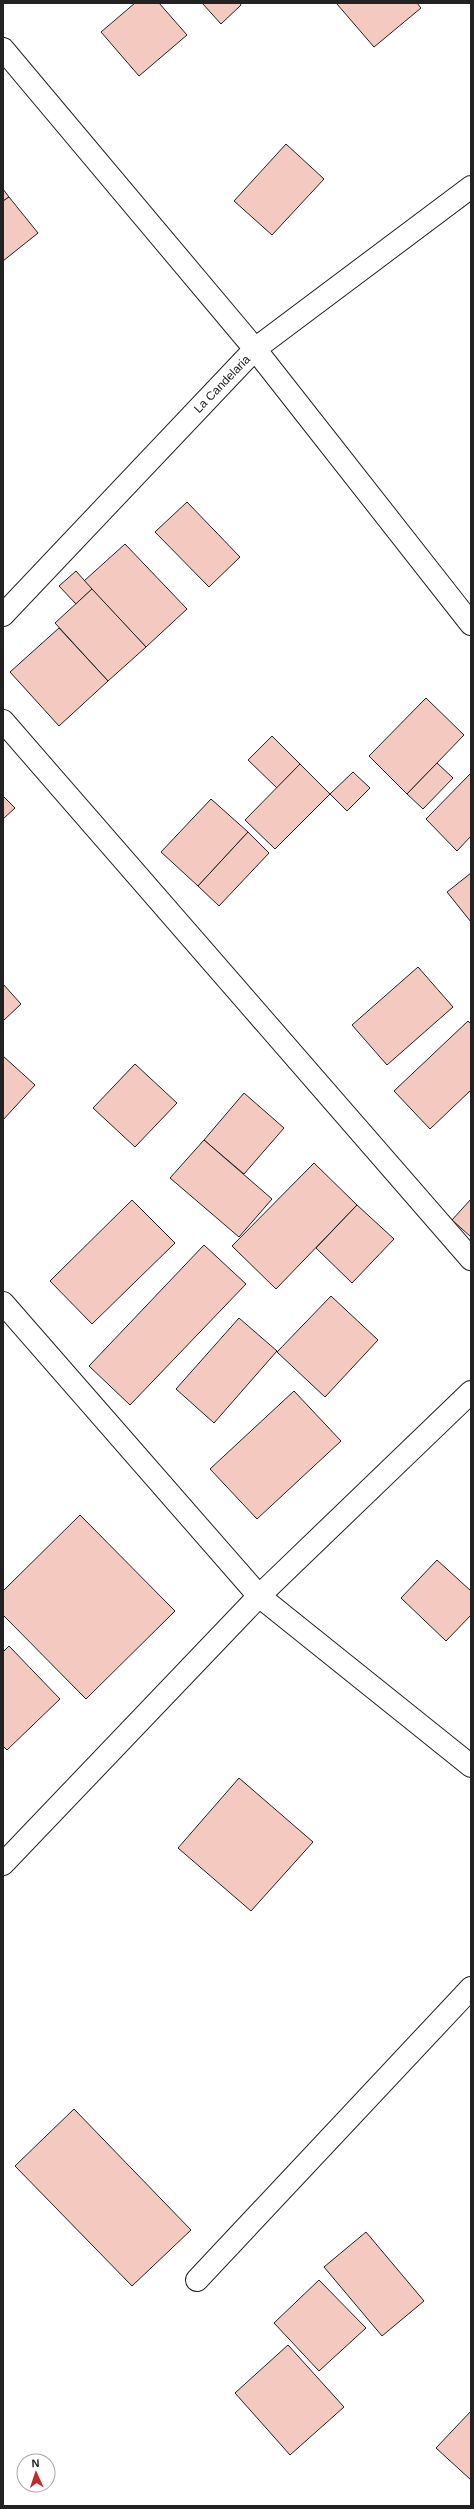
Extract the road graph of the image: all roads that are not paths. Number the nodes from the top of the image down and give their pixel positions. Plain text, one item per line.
1 (3, 49) edge
2 (471, 188) edge
3 (256, 349) junction
4 (3, 615) edge
5 (471, 624) edge
6 (3, 721) edge
7 (471, 1259) edge
8 (3, 1303) edge
9 (471, 1392) edge
10 (259, 1596) junction
11 (471, 1766) edge
12 (3, 1864) edge
13 (471, 1988) edge
14 (197, 2280) dead end

1 - 3 street
2 - 3 street, La Candelaria
3 - 4 street, La Candelaria
3 - 5 street
6 - 7 street
8 - 10 street
9 - 10 street
10 - 11 street
10 - 12 street
13 - 14 street

